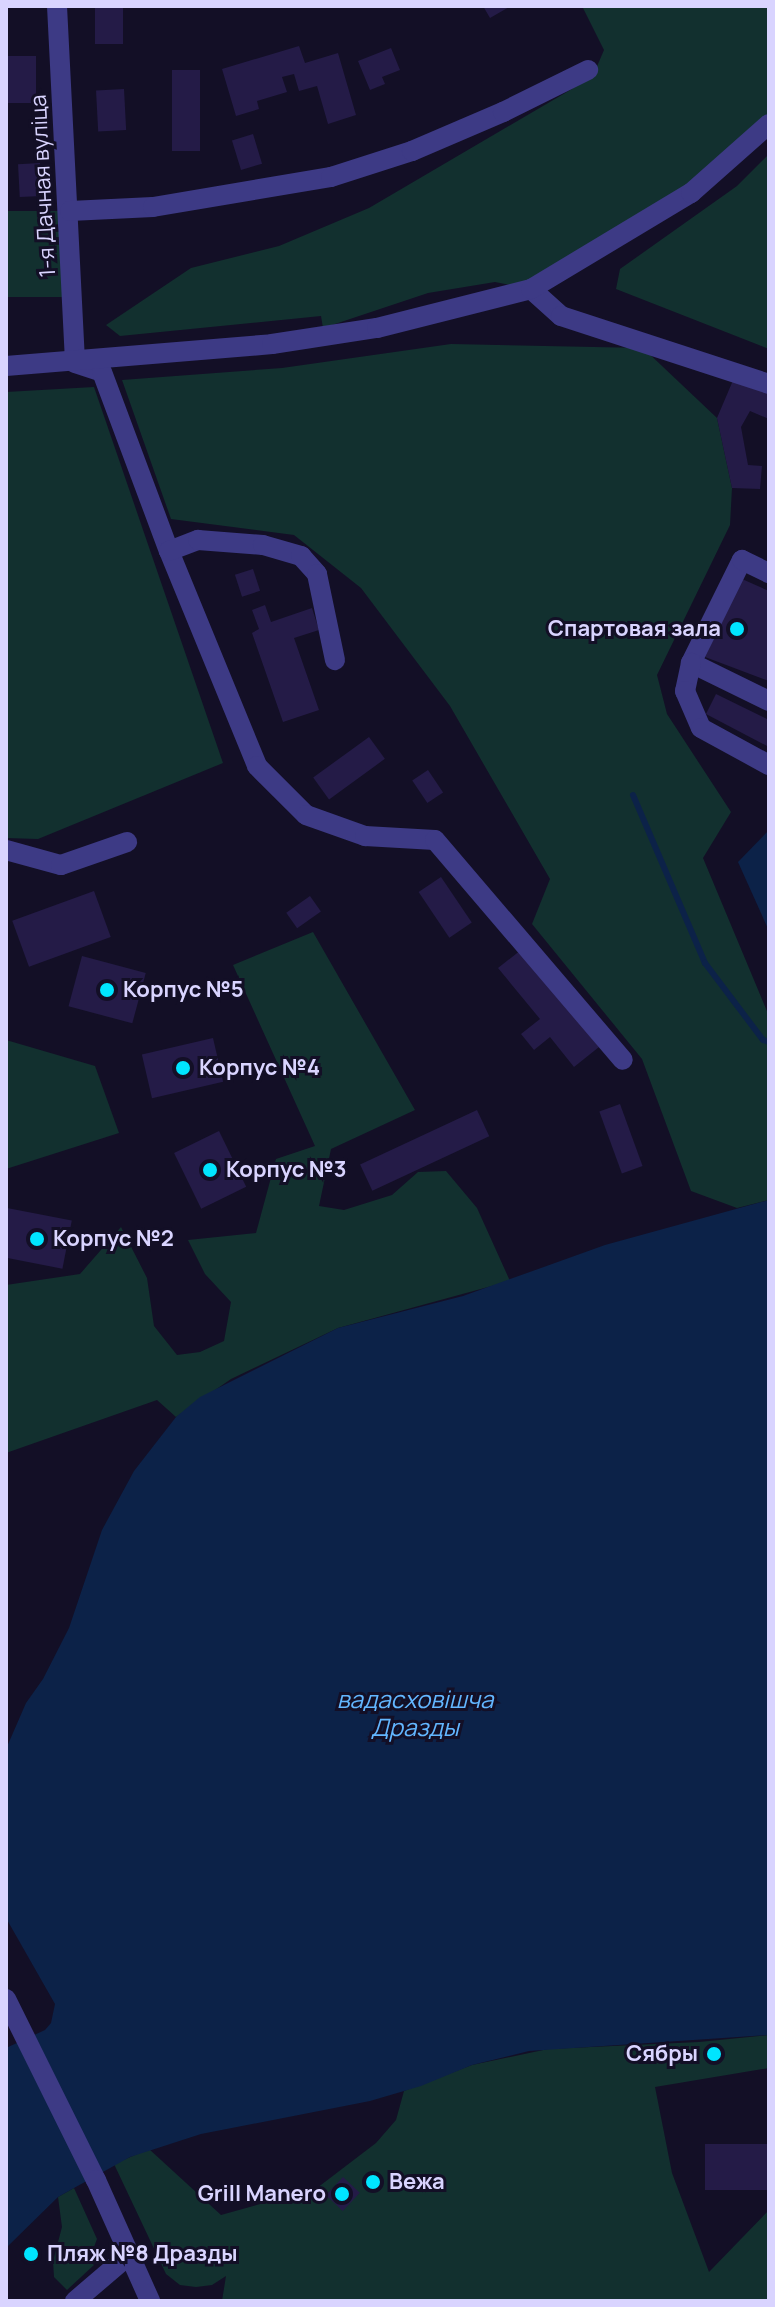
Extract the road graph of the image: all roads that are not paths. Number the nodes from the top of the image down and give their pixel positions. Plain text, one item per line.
1 (57, 6) edge
2 (588, 70) dead end
3 (769, 124) edge
4 (70, 211) junction
5 (531, 289) junction
6 (75, 363) junction
7 (6, 366) edge
8 (769, 384) edge
9 (169, 551) junction
10 (769, 573) edge
11 (335, 660) dead end
12 (691, 663) junction
13 (769, 701) edge
14 (769, 765) edge
15 (127, 842) dead end
16 (6, 850) edge
17 (623, 1060) dead end
18 (6, 1999) edge
19 (129, 2255) junction
20 (75, 2301) edge
21 (150, 2301) edge

1 - 4 street, 1-я Дачная вуліца
2 - 4 street
3 - 5 street
4 - 6 street, 1-я Дачная вуліца
5 - 6 street
5 - 8 street
6 - 7 street
6 - 9 street
9 - 11 street
9 - 17 street
10 - 12 street
12 - 13 street
12 - 14 street
15 - 16 street
18 - 19 street
19 - 20 street
19 - 21 street

